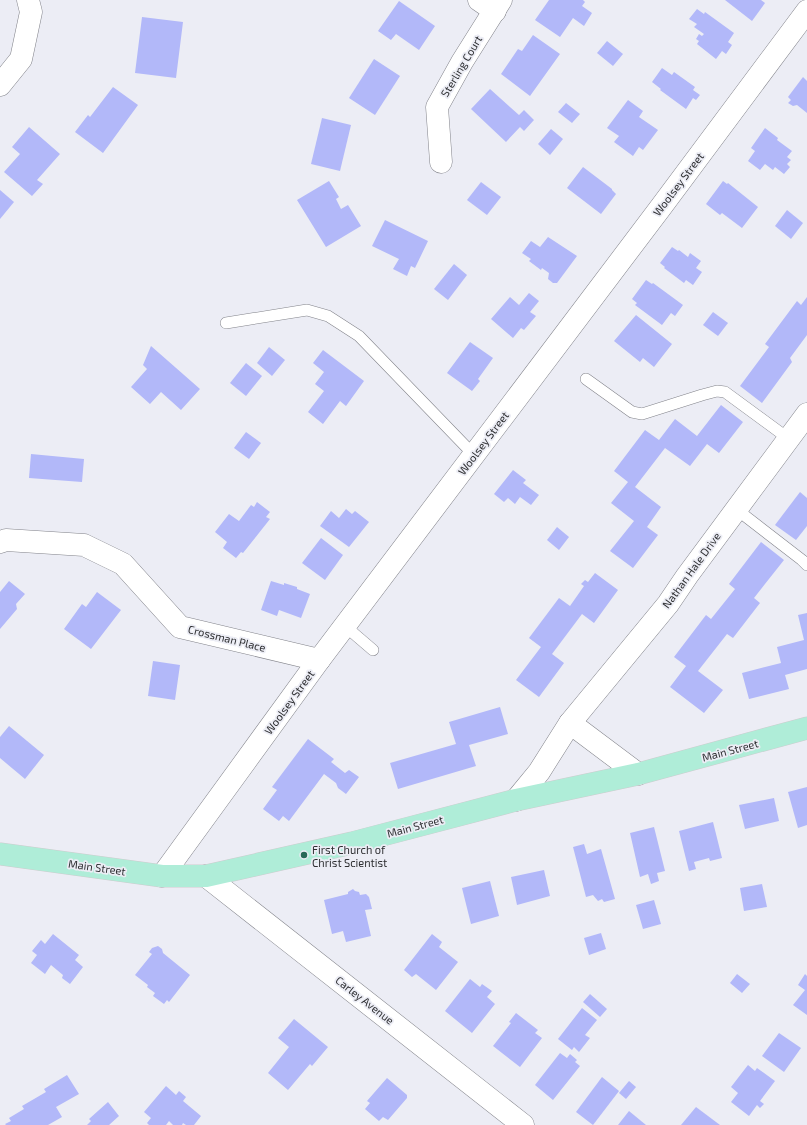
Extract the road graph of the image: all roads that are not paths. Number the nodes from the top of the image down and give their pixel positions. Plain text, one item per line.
1 (28, 0) edge
2 (492, 4) edge
3 (807, 11) edge
4 (0, 85) edge
5 (441, 162) dead end
6 (226, 323) dead end
7 (586, 379) dead end
8 (807, 414) edge
9 (789, 439) junction
10 (474, 456) junction
11 (736, 509) junction
12 (0, 542) edge
13 (807, 565) edge
14 (345, 626) junction
15 (373, 650) dead end
16 (318, 660) junction
17 (570, 723) junction
18 (805, 727) edge
19 (638, 774) junction
20 (516, 800) junction
21 (0, 854) edge
22 (162, 876) junction
23 (206, 876) junction
24 (523, 1125) edge

1 - 4 street
2 - 5 street, Sterling Court
3 - 10 street, Woolsey Street
6 - 10 lane
7 - 9 lane
8 - 9 street, Nathan Hale Drive
9 - 11 street, Nathan Hale Drive
10 - 14 street, Woolsey Street
11 - 13 lane
11 - 17 street, Nathan Hale Drive
12 - 16 street, Crossman Place
14 - 15 lane
14 - 16 street, Woolsey Street
16 - 22 street, Woolsey Street
17 - 19 street
17 - 20 street, Nathan Hale Drive
18 - 19 main road, Main Street
19 - 20 main road, Main Street
20 - 23 main road, Main Street
21 - 22 main road, Main Street
22 - 23 main road, Main Street
23 - 24 street, Carley Avenue

